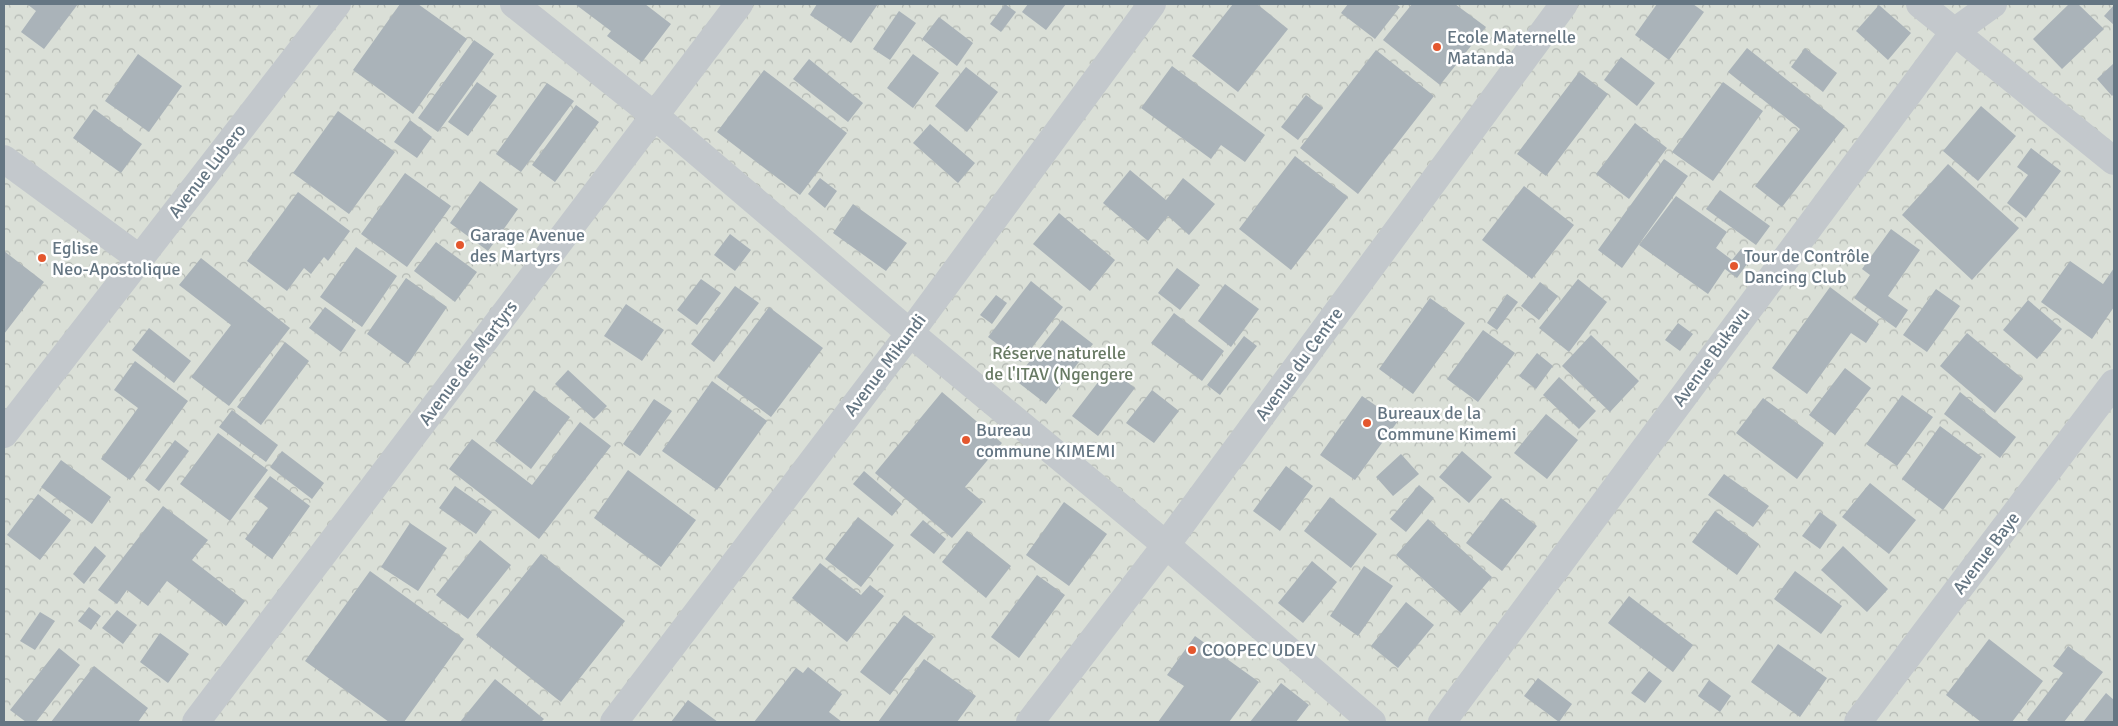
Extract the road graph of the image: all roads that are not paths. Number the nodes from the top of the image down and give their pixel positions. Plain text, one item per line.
1 (338, 4) edge
2 (514, 4) edge
3 (739, 4) edge
4 (1152, 4) edge
5 (1564, 4) edge
6 (1920, 4) edge
7 (1993, 4) edge
8 (1954, 32) junction
9 (655, 116) junction
10 (4, 159) edge
11 (2114, 161) edge
12 (139, 258) junction
13 (910, 333) junction
14 (2114, 383) edge
15 (4, 434) edge
16 (1166, 545) junction
17 (196, 722) edge
18 (614, 722) edge
19 (1030, 722) edge
20 (1372, 722) edge
21 (1442, 722) edge
22 (1858, 722) edge

1 - 12 street, Avenue Lubero
2 - 9 street
3 - 9 street, Avenue des Martyrs
4 - 13 street, Avenue Mikundi
5 - 16 street, Avenue du Centre
6 - 8 street
7 - 8 street, Avenue Bukavu
8 - 11 street
8 - 21 street, Avenue Bukavu
9 - 13 street
9 - 17 street, Avenue des Martyrs
10 - 12 street
12 - 15 street, Avenue Lubero
13 - 16 street
13 - 18 street, Avenue Mikundi
14 - 22 street, Avenue Baye
16 - 19 street, Avenue du Centre
16 - 20 street

